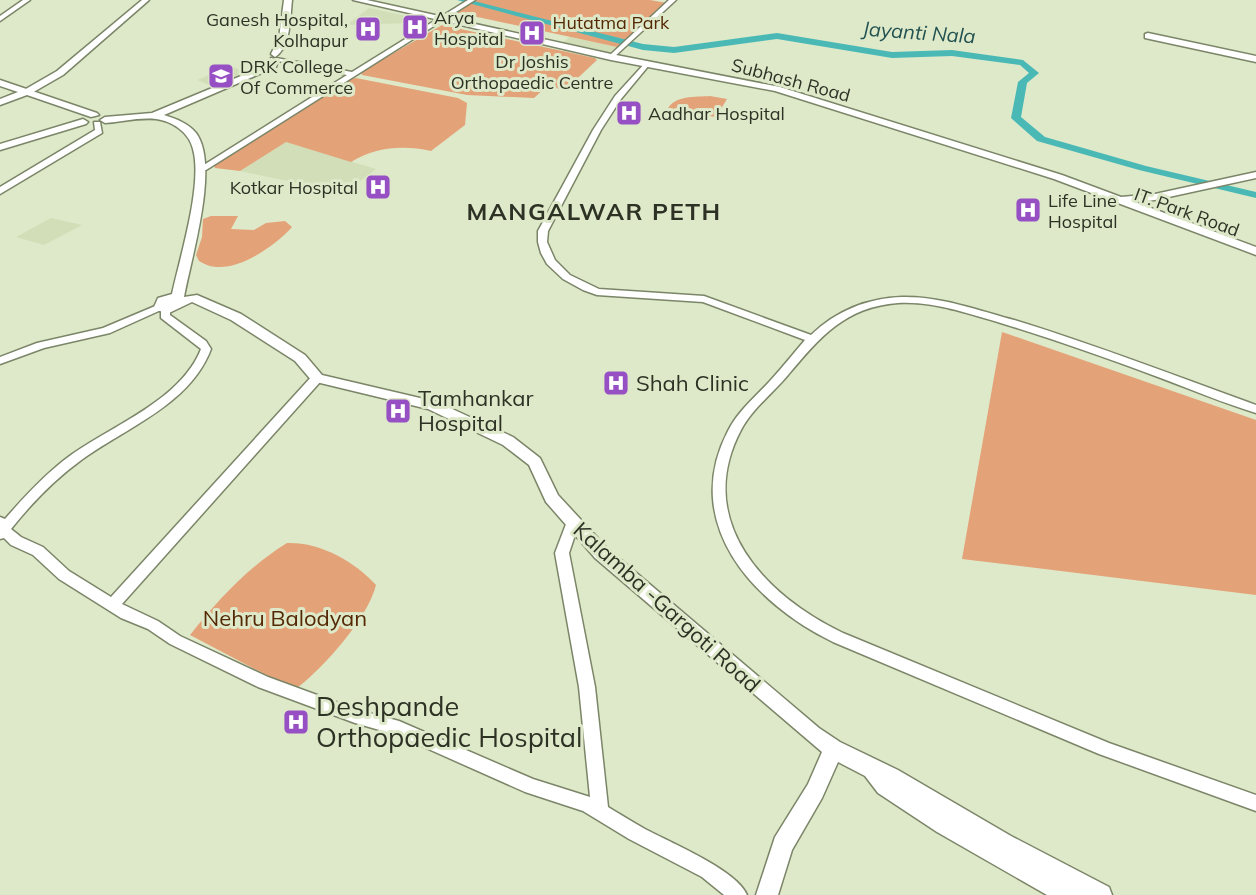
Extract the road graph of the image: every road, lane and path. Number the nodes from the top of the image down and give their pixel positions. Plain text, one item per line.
1 (27, 0) edge
2 (146, 0) edge
3 (288, 0) edge
4 (357, 0) edge
5 (471, 0) edge
6 (674, 0) edge
7 (0, 19) edge
8 (446, 20) junction
9 (1148, 36) dead end
10 (611, 57) junction
11 (1256, 59) edge
12 (275, 60) junction
13 (644, 65) junction
14 (352, 74) junction
15 (0, 83) edge
16 (27, 92) junction
17 (0, 102) edge
18 (153, 116) junction
19 (99, 123) junction
20 (0, 147) edge
21 (203, 168) junction
22 (1256, 175) edge
23 (0, 192) edge
24 (1111, 200) junction
25 (1256, 251) edge
26 (1256, 256) edge
27 (184, 299) junction
28 (163, 308) junction
29 (812, 339) junction
30 (0, 361) edge
31 (317, 378) junction
32 (1256, 409) edge
33 (573, 523) junction
34 (1, 529) edge
35 (112, 604) junction
36 (833, 749) junction
37 (871, 770) junction
38 (1256, 803) edge
39 (600, 813) junction
40 (738, 895) edge
41 (767, 895) edge
42 (1069, 895) edge
43 (1101, 895) edge

1 - 7 street
2 - 16 street
3 - 12 main road
4 - 8 main road, Subhash Road
5 - 8 street
6 - 10 street
8 - 10 main road, Subhash Road
8 - 13 main road, Subhash Road
8 - 14 street
9 - 11 main road
10 - 13 main road, Subhash Road
12 - 14 street
12 - 18 main road
13 - 24 main road, Subhash Road
13 - 29 street
14 - 21 street
15 - 16 main road
16 - 17 main road
16 - 19 main road
18 - 19 main road
18 - 21 main road
19 - 20 main road
19 - 23 street
21 - 27 main road
22 - 24 main road
24 - 25 main road, IT. Park Road
24 - 26 main road, IT. Park Road
27 - 28 main road
27 - 31 main road
28 - 30 street
28 - 34 street
29 - 32 street
29 - 38 street
31 - 33 main road, Kalamba -Gargoti Road
31 - 35 street
33 - 36 main road, Kalamba -Gargoti Road
33 - 39 street
34 - 35 street
35 - 39 street
36 - 37 main road, Kalamba -Gargoti Road
36 - 41 main road
37 - 42 main road, Kalamba -Gargoti Road
37 - 43 main road, Kalamba -Gargoti Road
39 - 40 street

